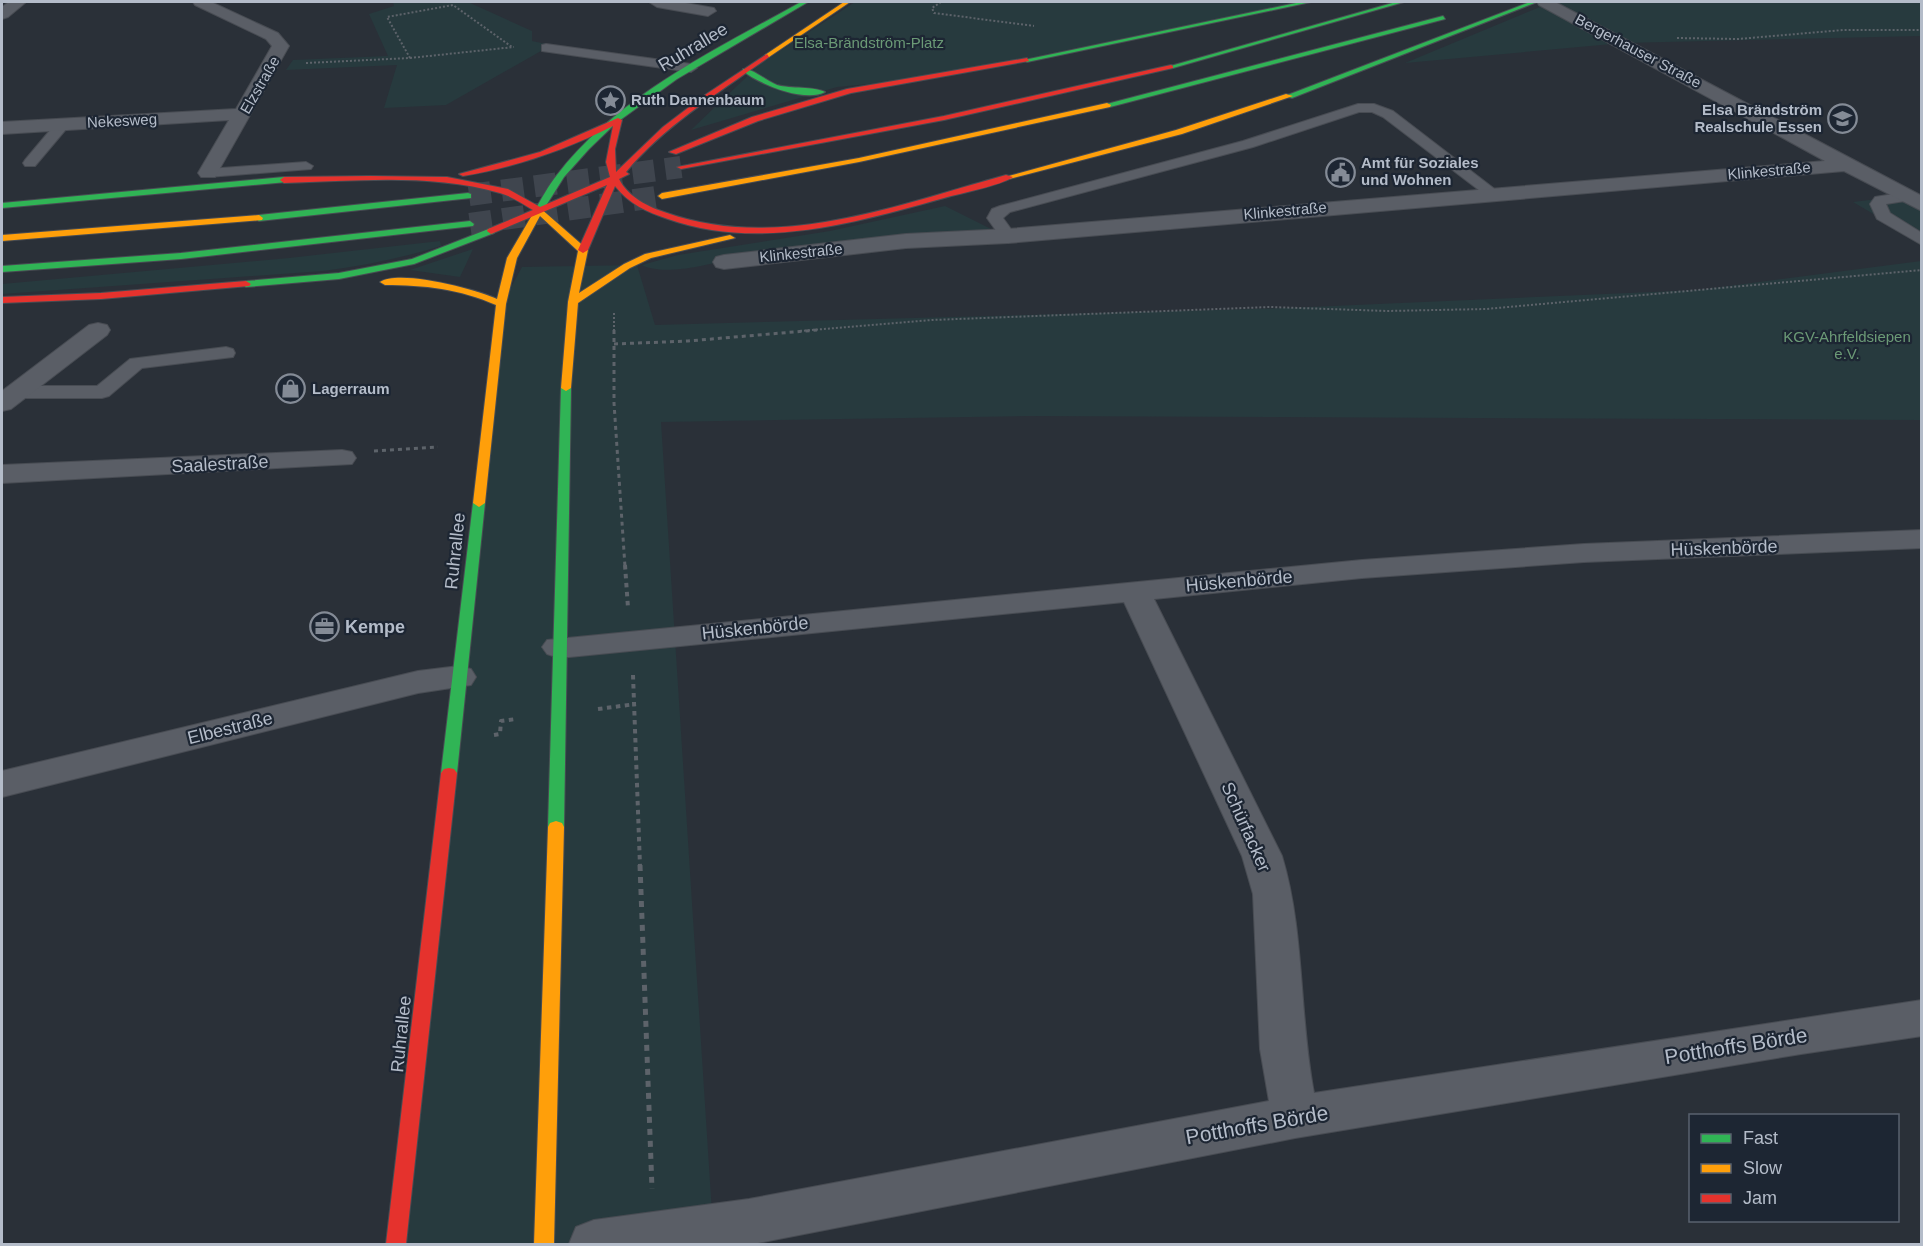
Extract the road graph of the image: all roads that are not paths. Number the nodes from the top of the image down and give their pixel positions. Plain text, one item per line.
1 (18, 2) edge
2 (200, 2) edge
3 (657, 2) edge
4 (805, 2) edge
5 (847, 2) edge
6 (1308, 2) edge
7 (1401, 2) edge
8 (1534, 2) edge
9 (1548, 4) edge
10 (708, 11) dead end
11 (2, 14) edge
12 (1458, 14) dead end
13 (546, 48) road end
14 (691, 68) junction
15 (746, 70) junction
16 (850, 91) junction
17 (243, 114) junction
18 (618, 120) junction
19 (62, 124) junction
20 (2, 128) edge
21 (668, 155) tunnel mouth
22 (30, 162) dead end
23 (1847, 165) junction
24 (306, 166) dead end
25 (644, 166) dead end
26 (681, 168) tunnel mouth
27 (208, 173) joint
28 (430, 178) junction
29 (615, 179) junction
30 (1493, 194) junction
31 (469, 195) tunnel mouth
32 (662, 196) tunnel mouth
33 (1914, 201) edge
34 (2, 206) edge
35 (538, 210) junction
36 (470, 224) tunnel mouth
37 (779, 230) junction
38 (1008, 236) junction
39 (2, 238) edge
40 (1922, 240) edge
41 (583, 250) junction
42 (724, 262) dead end
43 (2, 269) edge
44 (288, 282) junction
45 (2, 300) edge
46 (573, 302) junction
47 (501, 304) junction
48 (98, 330) dead end
49 (226, 352) dead end
50 (9, 398) edge
51 (342, 458) road end
52 (2, 474) edge
53 (1922, 539) edge
54 (1134, 590) junction
55 (559, 646) junction
56 (459, 677) junction
57 (2, 784) edge
58 (1922, 1018) edge
59 (1295, 1117) junction
60 (396, 1245) edge
61 (544, 1245) edge
62 (594, 1245) edge

1 - 11 street
2 - 17 street, Elzstraße
3 - 10 street
4 - 14 main road, Ruhrallee
5 - 15 main road
6 - 16 main road
7 - 26 main road
8 - 37 main road
9 - 23 street, Bergerhauser Straße
12 - 32 main road
13 - 14 lane
14 - 18 main road, Ruhrallee
15 - 16 main road
15 - 29 main road
16 - 21 main road
17 - 19 street, Nekesweg
17 - 27 street, Elzstraße
18 - 28 main road
18 - 29 main road
18 - 35 main road, Ruhrallee
19 - 20 street, Nekesweg
19 - 22 lane
23 - 30 street, Klinkestraße
23 - 33 street, Bergerhauser Straße
24 - 27 lane
25 - 29 main road
28 - 34 main road
28 - 35 main road
29 - 35 main road
29 - 37 main road
29 - 41 main road
30 - 38 street, Klinkestraße
30 - 38 lane
31 - 39 main road
33 - 40 lane
35 - 41 main road
35 - 44 main road
35 - 47 main road, Ruhrallee
36 - 43 main road
37 - 46 main road
38 - 42 street, Klinkestraße
41 - 46 main road
44 - 45 main road
44 - 47 main road
46 - 55 main road
47 - 56 main road, Ruhrallee
48 - 50 street
49 - 50 lane
51 - 52 street, Saalestraße
53 - 54 street, Hüskenbörde
54 - 55 street, Hüskenbörde
54 - 59 street, Schürfacker
55 - 61 main road
56 - 57 street, Elbestraße
56 - 60 main road, Ruhrallee
58 - 59 street, Potthoffs Börde
59 - 62 street, Potthoffs Börde

